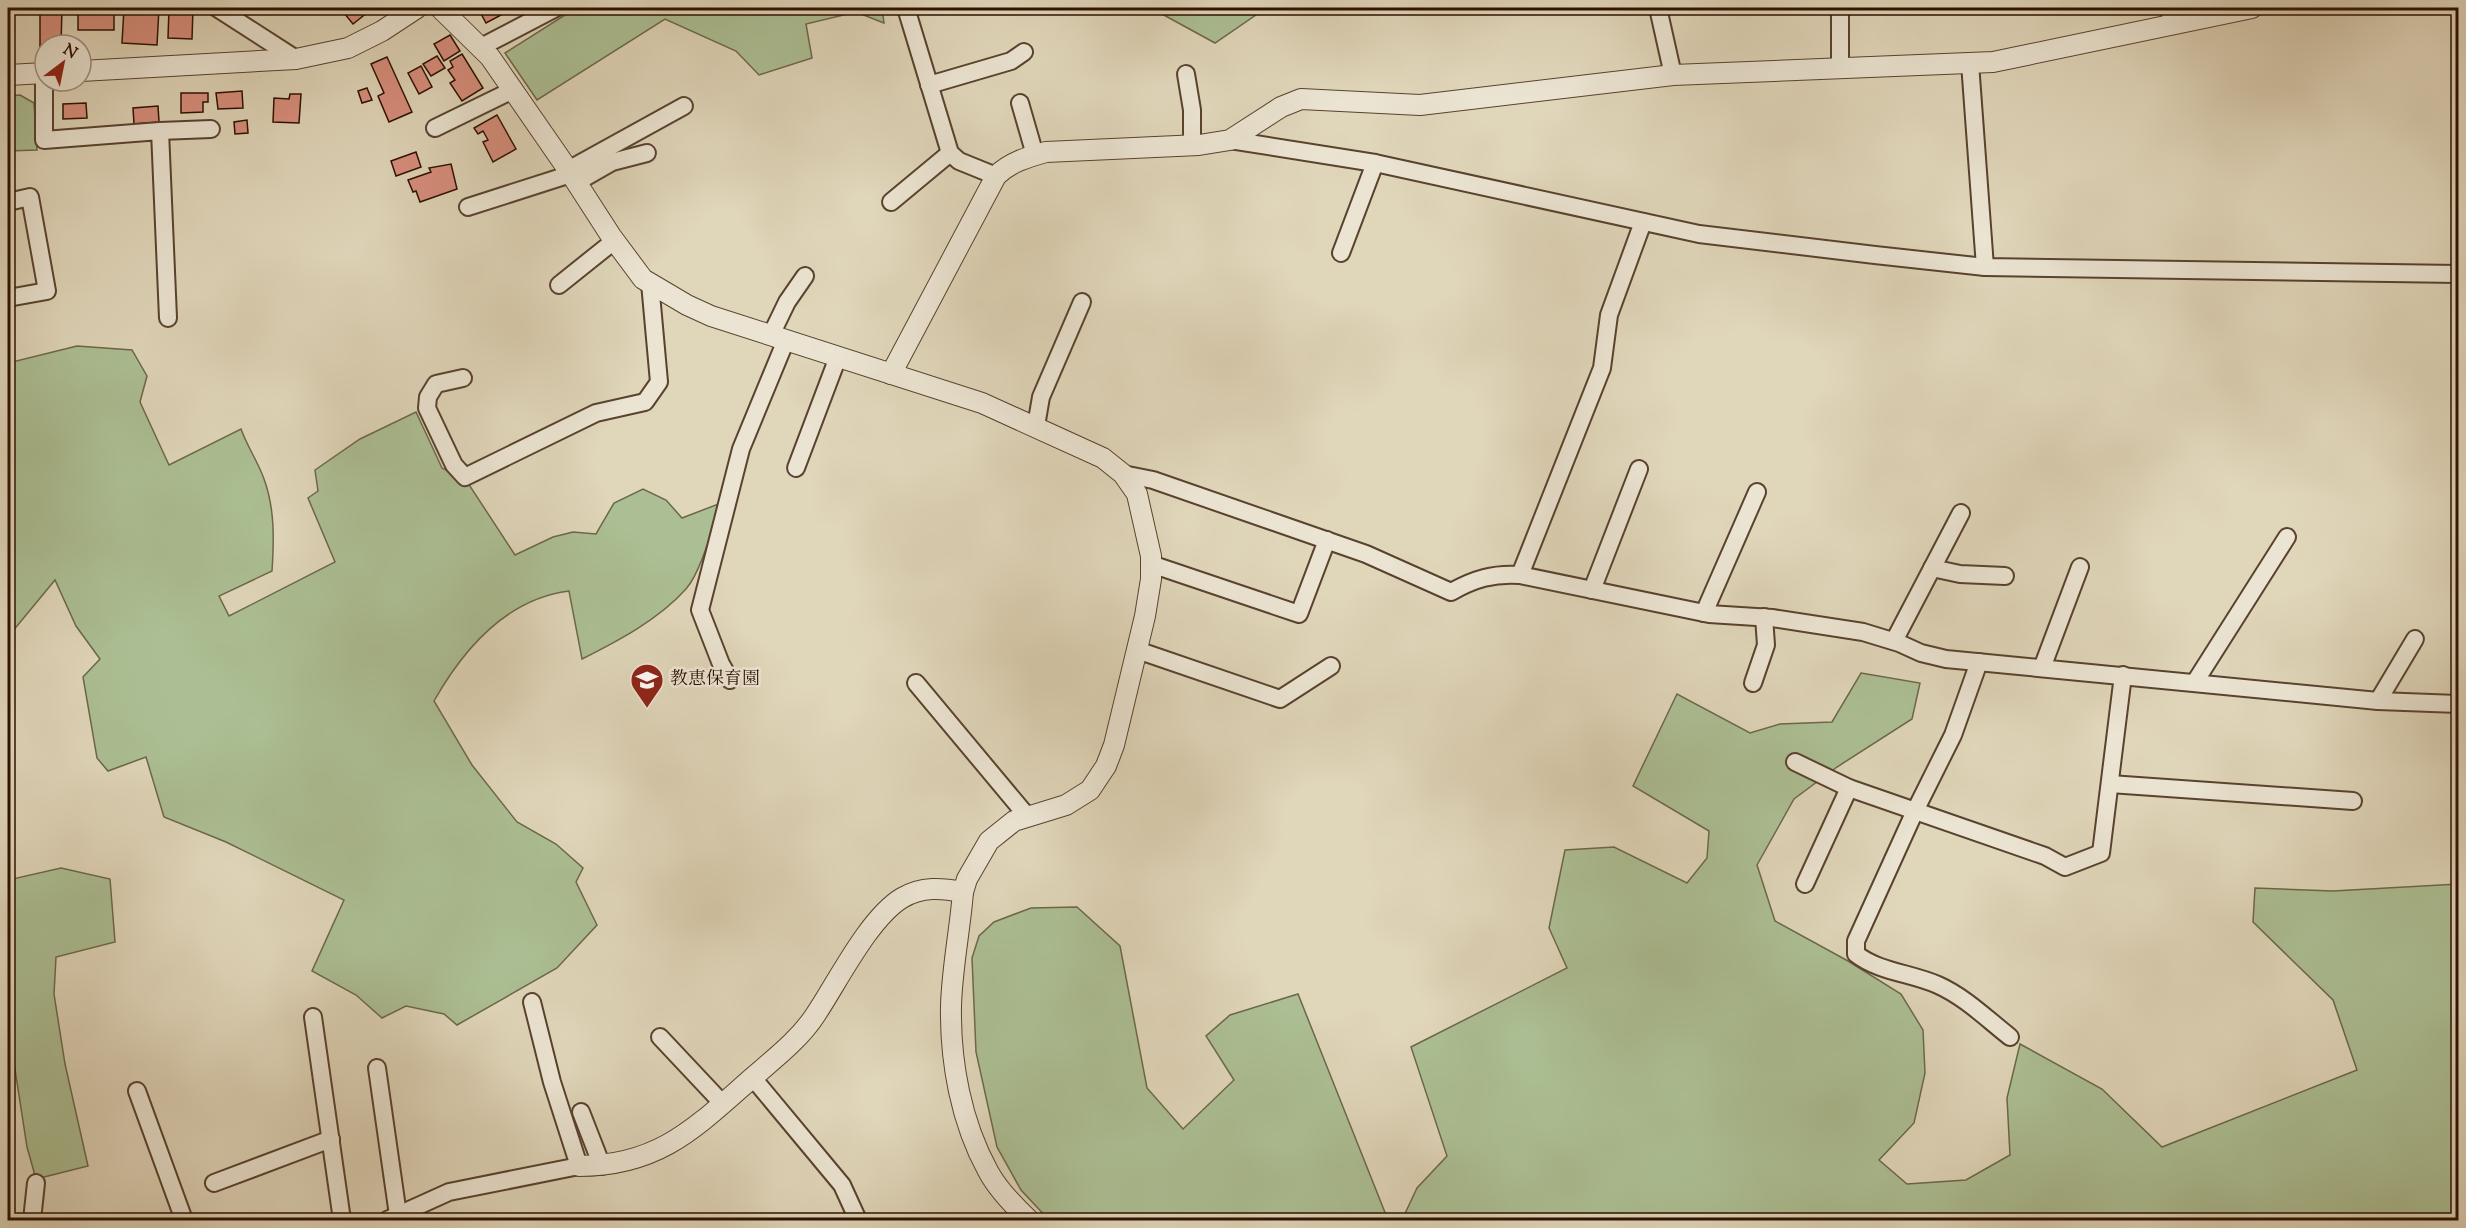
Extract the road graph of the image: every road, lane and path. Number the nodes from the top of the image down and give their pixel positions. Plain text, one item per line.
1 (217, 8) edge
2 (417, 8) edge
3 (440, 8) edge
4 (556, 8) edge
5 (906, 8) edge
6 (1658, 8) edge
7 (1840, 8) edge
8 (2252, 8) edge
9 (527, 14) edge
10 (2170, 16) edge
11 (482, 47) junction
12 (1024, 52) dead end
13 (296, 59) junction
14 (1970, 63) junction
15 (1840, 68) junction
16 (93, 70) edge
17 (33, 74) edge
18 (1186, 74) dead end
19 (8, 75) edge
20 (1673, 75) junction
21 (929, 85) junction
22 (513, 90) junction
23 (45, 93) edge
24 (1020, 103) dead end
25 (684, 105) dead end
26 (435, 128) dead end
27 (211, 129) dead end
28 (160, 131) junction
29 (1230, 140) junction
30 (1192, 145) junction
31 (647, 153) dead end
32 (950, 153) junction
33 (1035, 155) junction
34 (1375, 163) junction
35 (572, 175) junction
36 (996, 176) junction
37 (8, 202) edge
38 (891, 202) dead end
39 (468, 207) dead end
40 (1643, 222) junction
41 (614, 241) junction
42 (1341, 253) dead end
43 (1985, 267) junction
44 (2458, 274) edge
45 (805, 276) dead end
46 (650, 283) junction
47 (558, 285) dead end
48 (8, 298) edge
49 (1082, 302) dead end
50 (168, 318) dead end
51 (779, 338) junction
52 (838, 357) junction
53 (891, 375) junction
54 (462, 378) dead end
55 (1036, 426) junction
56 (796, 468) dead end
57 (1639, 469) dead end
58 (1123, 474) junction
59 (1757, 492) dead end
60 (1961, 513) dead end
61 (2287, 537) dead end
62 (1327, 540) junction
63 (1151, 564) junction
64 (2080, 567) dead end
65 (1932, 568) junction
66 (1520, 575) junction
67 (2005, 576) dead end
68 (1592, 590) junction
69 (1704, 613) junction
70 (1764, 617) junction
71 (2415, 639) dead end
72 (1894, 641) junction
73 (1137, 651) junction
74 (1979, 662) junction
75 (1331, 666) dead end
76 (2042, 668) junction
77 (2123, 675) junction
78 (730, 680) dead end
79 (2195, 682) junction
80 (916, 683) dead end
81 (1754, 683) dead end
82 (2378, 701) junction
83 (2458, 704) edge
84 (1795, 762) dead end
85 (2110, 784) junction
86 (1849, 788) junction
87 (2353, 801) dead end
88 (1915, 811) junction
89 (1026, 816) junction
90 (1805, 884) dead end
91 (963, 892) junction
92 (532, 1002) dead end
93 (314, 1017) dead end
94 (660, 1037) dead end
95 (2010, 1037) dead end
96 (377, 1068) dead end
97 (753, 1078) junction
98 (137, 1091) dead end
99 (723, 1104) junction
100 (581, 1112) dead end
101 (331, 1139) junction
102 (579, 1166) junction
103 (602, 1166) junction
104 (36, 1183) dead end
105 (214, 1183) dead end
106 (393, 1218) edge
107 (32, 1221) edge
108 (184, 1221) edge
109 (342, 1221) edge
110 (858, 1221) edge
111 (1029, 1221) edge

1 - 13 street
2 - 13 street
3 - 11 street
4 - 9 street
5 - 21 street
6 - 20 street
7 - 15 street
8 - 10 street
9 - 11 street
10 - 14 street
11 - 22 street
12 - 21 street
13 - 16 street
14 - 15 street
14 - 43 street
15 - 20 street
17 - 19 street
18 - 30 street
20 - 29 street
21 - 32 street
22 - 26 street
22 - 35 street
23 - 28 street
24 - 33 street
25 - 35 street
27 - 28 street
28 - 50 street
29 - 30 street
29 - 34 street
30 - 33 street
31 - 35 street
32 - 36 street
32 - 38 street
33 - 36 street
34 - 40 street
34 - 42 street
35 - 39 street
35 - 41 street
36 - 53 street
37 - 48 street
40 - 43 street
40 - 66 street
41 - 46 street
41 - 47 street
43 - 44 street
45 - 51 street
46 - 51 street
46 - 54 street
49 - 55 street
51 - 52 street
51 - 78 street
52 - 53 street
52 - 56 street
53 - 55 street
55 - 58 street
57 - 68 street
58 - 62 street
58 - 63 street
59 - 69 street
60 - 65 street
61 - 79 street
62 - 63 street
62 - 66 street
63 - 73 street
64 - 76 street
65 - 67 street
65 - 72 street
66 - 68 street
68 - 69 street
69 - 70 street
70 - 72 street
70 - 81 street
71 - 82 street
72 - 74 street
73 - 75 street
73 - 89 street
74 - 76 street
74 - 88 street
76 - 77 street
77 - 79 street
77 - 85 street
79 - 82 street
80 - 89 street
82 - 83 street
84 - 86 street
85 - 87 street
85 - 88 street
86 - 88 street
86 - 90 street
88 - 95 street
89 - 91 street
91 - 97 street
91 - 111 street
92 - 102 street
93 - 101 street
94 - 99 street
96 - 106 street
97 - 99 street
97 - 110 street
98 - 108 street
99 - 103 street
100 - 103 street
101 - 105 street
101 - 109 street
102 - 103 street
102 - 106 street
104 - 107 street

